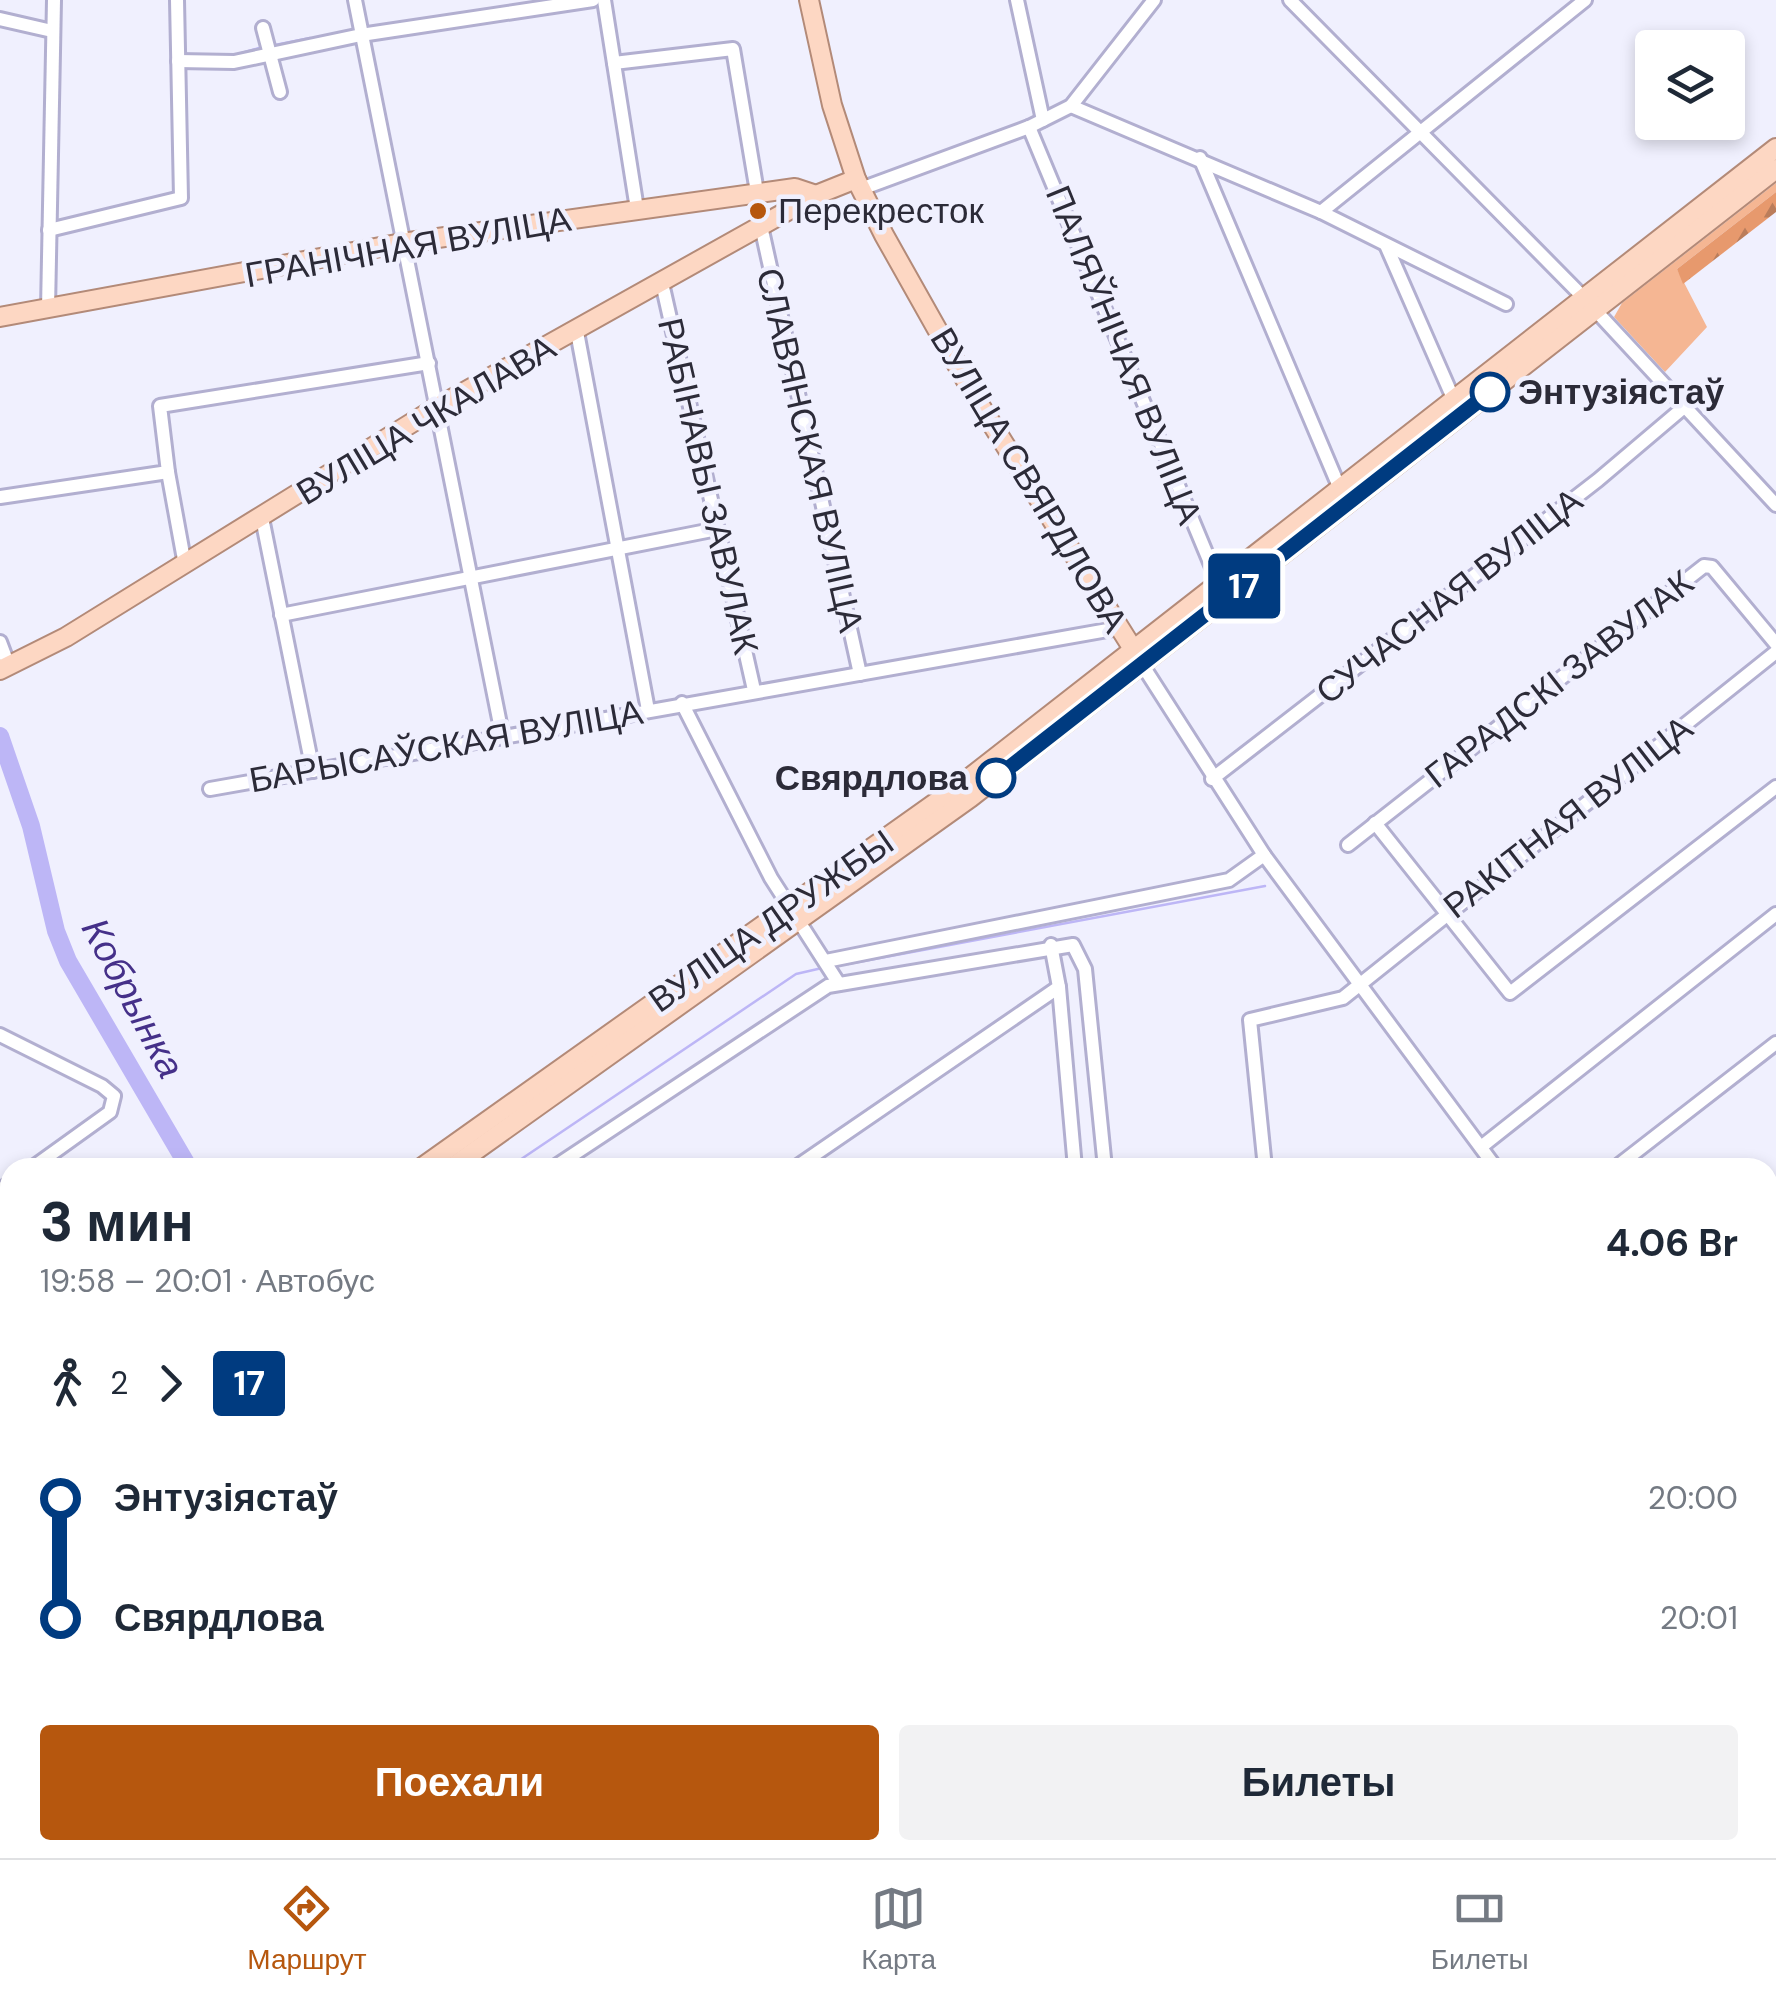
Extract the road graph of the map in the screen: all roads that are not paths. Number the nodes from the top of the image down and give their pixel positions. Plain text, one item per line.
1 (54, 0) edge
2 (177, 0) edge
3 (354, 0) edge
4 (593, 0) edge
5 (604, 0) edge
6 (809, 0) edge
7 (1017, 0) edge
8 (1154, 0) edge
9 (1290, 0) edge
10 (1585, 0) edge
11 (0, 18) edge
12 (262, 28) dead end
13 (52, 31) junction
14 (361, 35) junction
15 (271, 53) junction
16 (178, 62) junction
17 (614, 64) junction
18 (280, 92) dead end
19 (1070, 106) junction
20 (1043, 120) junction
21 (1030, 126) junction
22 (1419, 132) junction
23 (1776, 148) edge
24 (1200, 158) junction
25 (1776, 169) edge
26 (859, 184) junction
27 (757, 192) junction
28 (816, 196) junction
29 (638, 209) junction
30 (1321, 212) junction
31 (760, 226) junction
32 (49, 230) junction
33 (402, 243) junction
34 (1386, 244) junction
35 (662, 284) junction
36 (1506, 304) dead end
37 (1590, 304) junction
38 (48, 309) junction
39 (0, 317) edge
40 (577, 332) junction
41 (429, 362) junction
42 (1453, 398) junction
43 (439, 406) junction
44 (1683, 408) junction
45 (168, 472) junction
46 (1340, 488) junction
47 (0, 497) edge
48 (1776, 505) edge
49 (262, 518) junction
50 (718, 529) junction
51 (617, 550) junction
52 (185, 565) junction
53 (472, 575) junction
54 (1219, 584) junction
55 (281, 614) junction
56 (1120, 628) junction
57 (0, 642) edge
58 (1776, 644) edge
59 (1776, 652) edge
60 (1138, 658) junction
61 (4, 668) edge
62 (860, 674) junction
63 (754, 690) junction
64 (682, 703) junction
65 (648, 710) junction
66 (502, 734) junction
67 (313, 771) junction
68 (1212, 779) junction
69 (1776, 787) edge
70 (210, 788) dead end
71 (1375, 823) junction
72 (1348, 845) dead end
73 (1264, 856) junction
74 (1446, 914) junction
75 (1776, 914) edge
76 (795, 915) junction
77 (1051, 945) junction
78 (826, 962) junction
79 (1360, 982) junction
80 (839, 984) junction
81 (1059, 987) junction
82 (0, 1035) edge
83 (1776, 1043) edge
84 (1481, 1147) junction
85 (46, 1158) edge
86 (440, 1158) edge
87 (464, 1158) edge
88 (568, 1158) edge
89 (810, 1158) edge
90 (1074, 1158) edge
91 (1104, 1158) edge
92 (1264, 1158) edge
93 (1489, 1158) edge
94 (1628, 1158) edge

1 - 13 street
2 - 16 street
3 - 14 street
4 - 14 street
5 - 17 street
6 - 26 main road, ВУЛІЦА СВЯРДЛОВА
7 - 20 street
8 - 19 street
9 - 22 street
10 - 22 street
11 - 13 street
12 - 15 street
13 - 32 street
14 - 15 street
14 - 33 street
15 - 16 street
15 - 18 street
16 - 32 street
17 - 27 street
17 - 29 street
19 - 20 street
19 - 24 street
20 - 21 street
21 - 26 street
21 - 54 street, ПАЛЯЎНІЧАЯ ВУЛІЦА
22 - 30 street
22 - 37 street
23 - 37 main road, ВУЛІЦА ДРУЖБЫ
24 - 30 street
24 - 46 street
25 - 37 main road, ВУЛІЦА ДРУЖБЫ
26 - 28 main road, ВУЛІЦА ЧКАЛАВА
26 - 56 main road, ВУЛІЦА СВЯРДЛОВА
27 - 28 main road, ГРАНІЧНАЯ ВУЛІЦА
27 - 29 main road, ГРАНІЧНАЯ ВУЛІЦА
28 - 31 main road, ВУЛІЦА ЧКАЛАВА
29 - 33 main road, ГРАНІЧНАЯ ВУЛІЦА
30 - 34 street
31 - 35 main road, ВУЛІЦА ЧКАЛАВА
31 - 62 street, СЛАВЯНСКАЯ ВУЛІЦА
32 - 38 street
33 - 38 main road, ГРАНІЧНАЯ ВУЛІЦА
33 - 41 street
34 - 36 street
34 - 42 street
35 - 40 main road, ВУЛІЦА ЧКАЛАВА
35 - 50 street, РАБІНАВЫ ЗАВУЛАК
37 - 42 main road, ВУЛІЦА ДРУЖБЫ
37 - 44 street
37 - 60 main road, ВУЛІЦА ДРУЖБЫ
38 - 39 main road, ГРАНІЧНАЯ ВУЛІЦА
40 - 43 main road, ВУЛІЦА ЧКАЛАВА
40 - 51 street
41 - 43 street
41 - 45 street
42 - 46 main road, ВУЛІЦА ДРУЖБЫ
43 - 49 main road, ВУЛІЦА ЧКАЛАВА
43 - 53 street
44 - 48 street
44 - 68 street, СУЧАСНАЯ ВУЛІЦА
45 - 47 street
45 - 52 street
46 - 54 main road, ВУЛІЦА ДРУЖБЫ
49 - 52 main road, ВУЛІЦА ЧКАЛАВА
49 - 55 street
50 - 51 street
50 - 63 street, РАБІНАВЫ ЗАВУЛАК
51 - 53 street
51 - 65 street
52 - 61 main road, ВУЛІЦА ЧКАЛАВА
53 - 55 street
53 - 66 street
54 - 60 main road, ВУЛІЦА ДРУЖБЫ
55 - 67 street
56 - 60 main road, ВУЛІЦА СВЯРДЛОВА
56 - 62 street, БАРЫСАЎСКАЯ ВУЛІЦА
57 - 61 street
58 - 71 street, ГАРАДСКІ ЗАВУЛАК
59 - 74 street, РАКІТНАЯ ВУЛІЦА
60 - 68 street, ВУЛІЦА СВЯРДЛОВА
60 - 76 main road, ВУЛІЦА ДРУЖБЫ
60 - 76 main road, ВУЛІЦА ДРУЖБЫ
62 - 63 street, БАРЫСАЎСКАЯ ВУЛІЦА
63 - 64 street, БАРЫСАЎСКАЯ ВУЛІЦА
64 - 65 street, БАРЫСАЎСКАЯ ВУЛІЦА
64 - 76 street, БАРЫСАЎСКАЯ ВУЛІЦА
65 - 66 street, БАРЫСАЎСКАЯ ВУЛІЦА
66 - 67 street, БАРЫСАЎСКАЯ ВУЛІЦА
67 - 70 street, БАРЫСАЎСКАЯ ВУЛІЦА
68 - 73 street, ВУЛІЦА СВЯРДЛОВА
69 - 74 street
71 - 72 street, ГАРАДСКІ ЗАВУЛАК
71 - 74 street
73 - 78 street
73 - 79 street, ВУЛІЦА СВЯРДЛОВА
74 - 79 street, РАКІТНАЯ ВУЛІЦА
75 - 84 street
76 - 78 street, БАРЫСАЎСКАЯ ВУЛІЦА
76 - 86 main road, ВУЛІЦА ДРУЖБЫ
76 - 87 main road, ВУЛІЦА ДРУЖБЫ
77 - 80 street
77 - 81 street
77 - 91 street
78 - 80 street, БАРЫСАЎСКАЯ ВУЛІЦА
79 - 84 street, ВУЛІЦА СВЯРДЛОВА
79 - 92 street, РАКІТНАЯ ВУЛІЦА
80 - 88 street
81 - 89 street
81 - 90 street
82 - 85 street
83 - 94 street
84 - 93 street, ВУЛІЦА СВЯРДЛОВА

